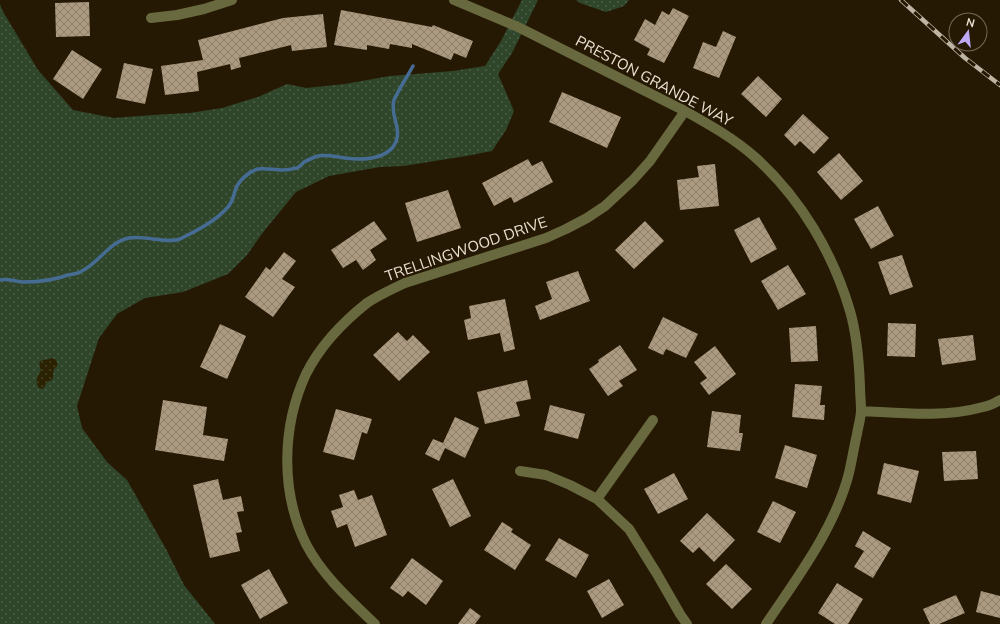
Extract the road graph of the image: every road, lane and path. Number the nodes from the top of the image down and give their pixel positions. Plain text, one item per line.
1 (232, 0) edge
2 (454, 0) edge
3 (151, 18) dead end
4 (685, 111) junction
5 (1000, 400) edge
6 (861, 411) junction
7 (653, 420) dead end
8 (520, 471) dead end
9 (597, 499) junction
10 (375, 624) edge
11 (687, 624) edge
12 (766, 624) edge

1 - 3 street
2 - 4 street, PRESTON GRANDE WAY
4 - 6 street, PRESTON GRANDE WAY
4 - 10 street, TRELLINGWOOD DRIVE
5 - 6 street
6 - 12 street, PRESTON GRANDE WAY
7 - 9 street
8 - 9 street
9 - 11 street

